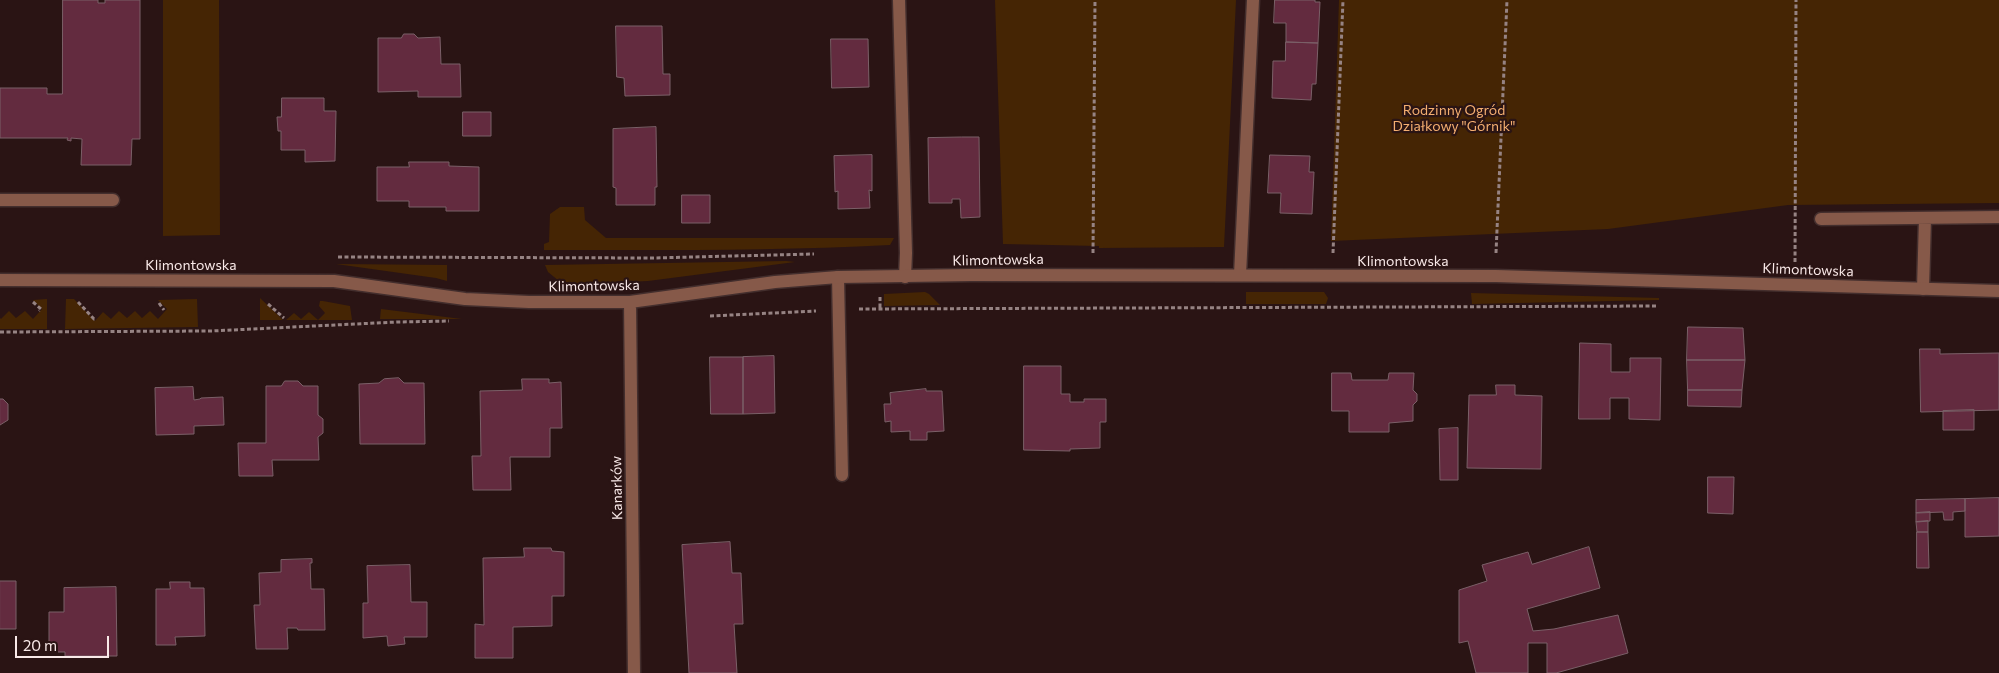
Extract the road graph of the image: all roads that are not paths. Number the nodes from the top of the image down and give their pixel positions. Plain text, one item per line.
1 (898, 0) edge
2 (1253, 0) edge
3 (0, 200) edge
4 (113, 200) dead end
5 (1999, 217) edge
6 (1925, 218) junction
7 (1820, 219) dead end
8 (1240, 275) junction
9 (838, 277) junction
10 (905, 277) junction
11 (0, 280) edge
12 (1923, 289) junction
13 (1999, 291) edge
14 (630, 302) junction
15 (842, 475) dead end
16 (634, 673) edge

1 - 10 street
2 - 8 street
3 - 4 street
5 - 6 street
6 - 7 street
6 - 12 street
8 - 10 street, Klimontowska
8 - 12 street, Klimontowska
9 - 10 street, Klimontowska
9 - 14 street, Klimontowska
9 - 15 street
11 - 14 street, Klimontowska
12 - 13 street, Klimontowska
14 - 16 street, Kanarków

